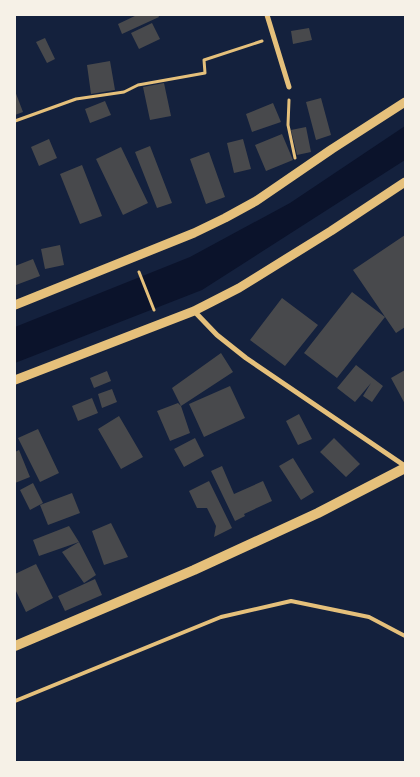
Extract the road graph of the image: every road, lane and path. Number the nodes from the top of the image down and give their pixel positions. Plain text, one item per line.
1 (267, 15) edge
2 (274, 37) junction
3 (289, 87) joint
4 (405, 102) edge
5 (15, 121) edge
6 (299, 171) junction
7 (405, 182) edge
8 (138, 271) dead end
9 (15, 304) edge
10 (194, 311) junction
11 (154, 312) dead end
12 (15, 380) edge
13 (405, 467) edge
14 (405, 636) edge
15 (15, 646) edge
16 (15, 701) edge

1 - 2 street
2 - 3 street
2 - 5 path
3 - 6 path
4 - 6 street
6 - 9 street
7 - 10 street
8 - 11 path
10 - 12 street
10 - 13 street
13 - 15 main road
14 - 16 lane

